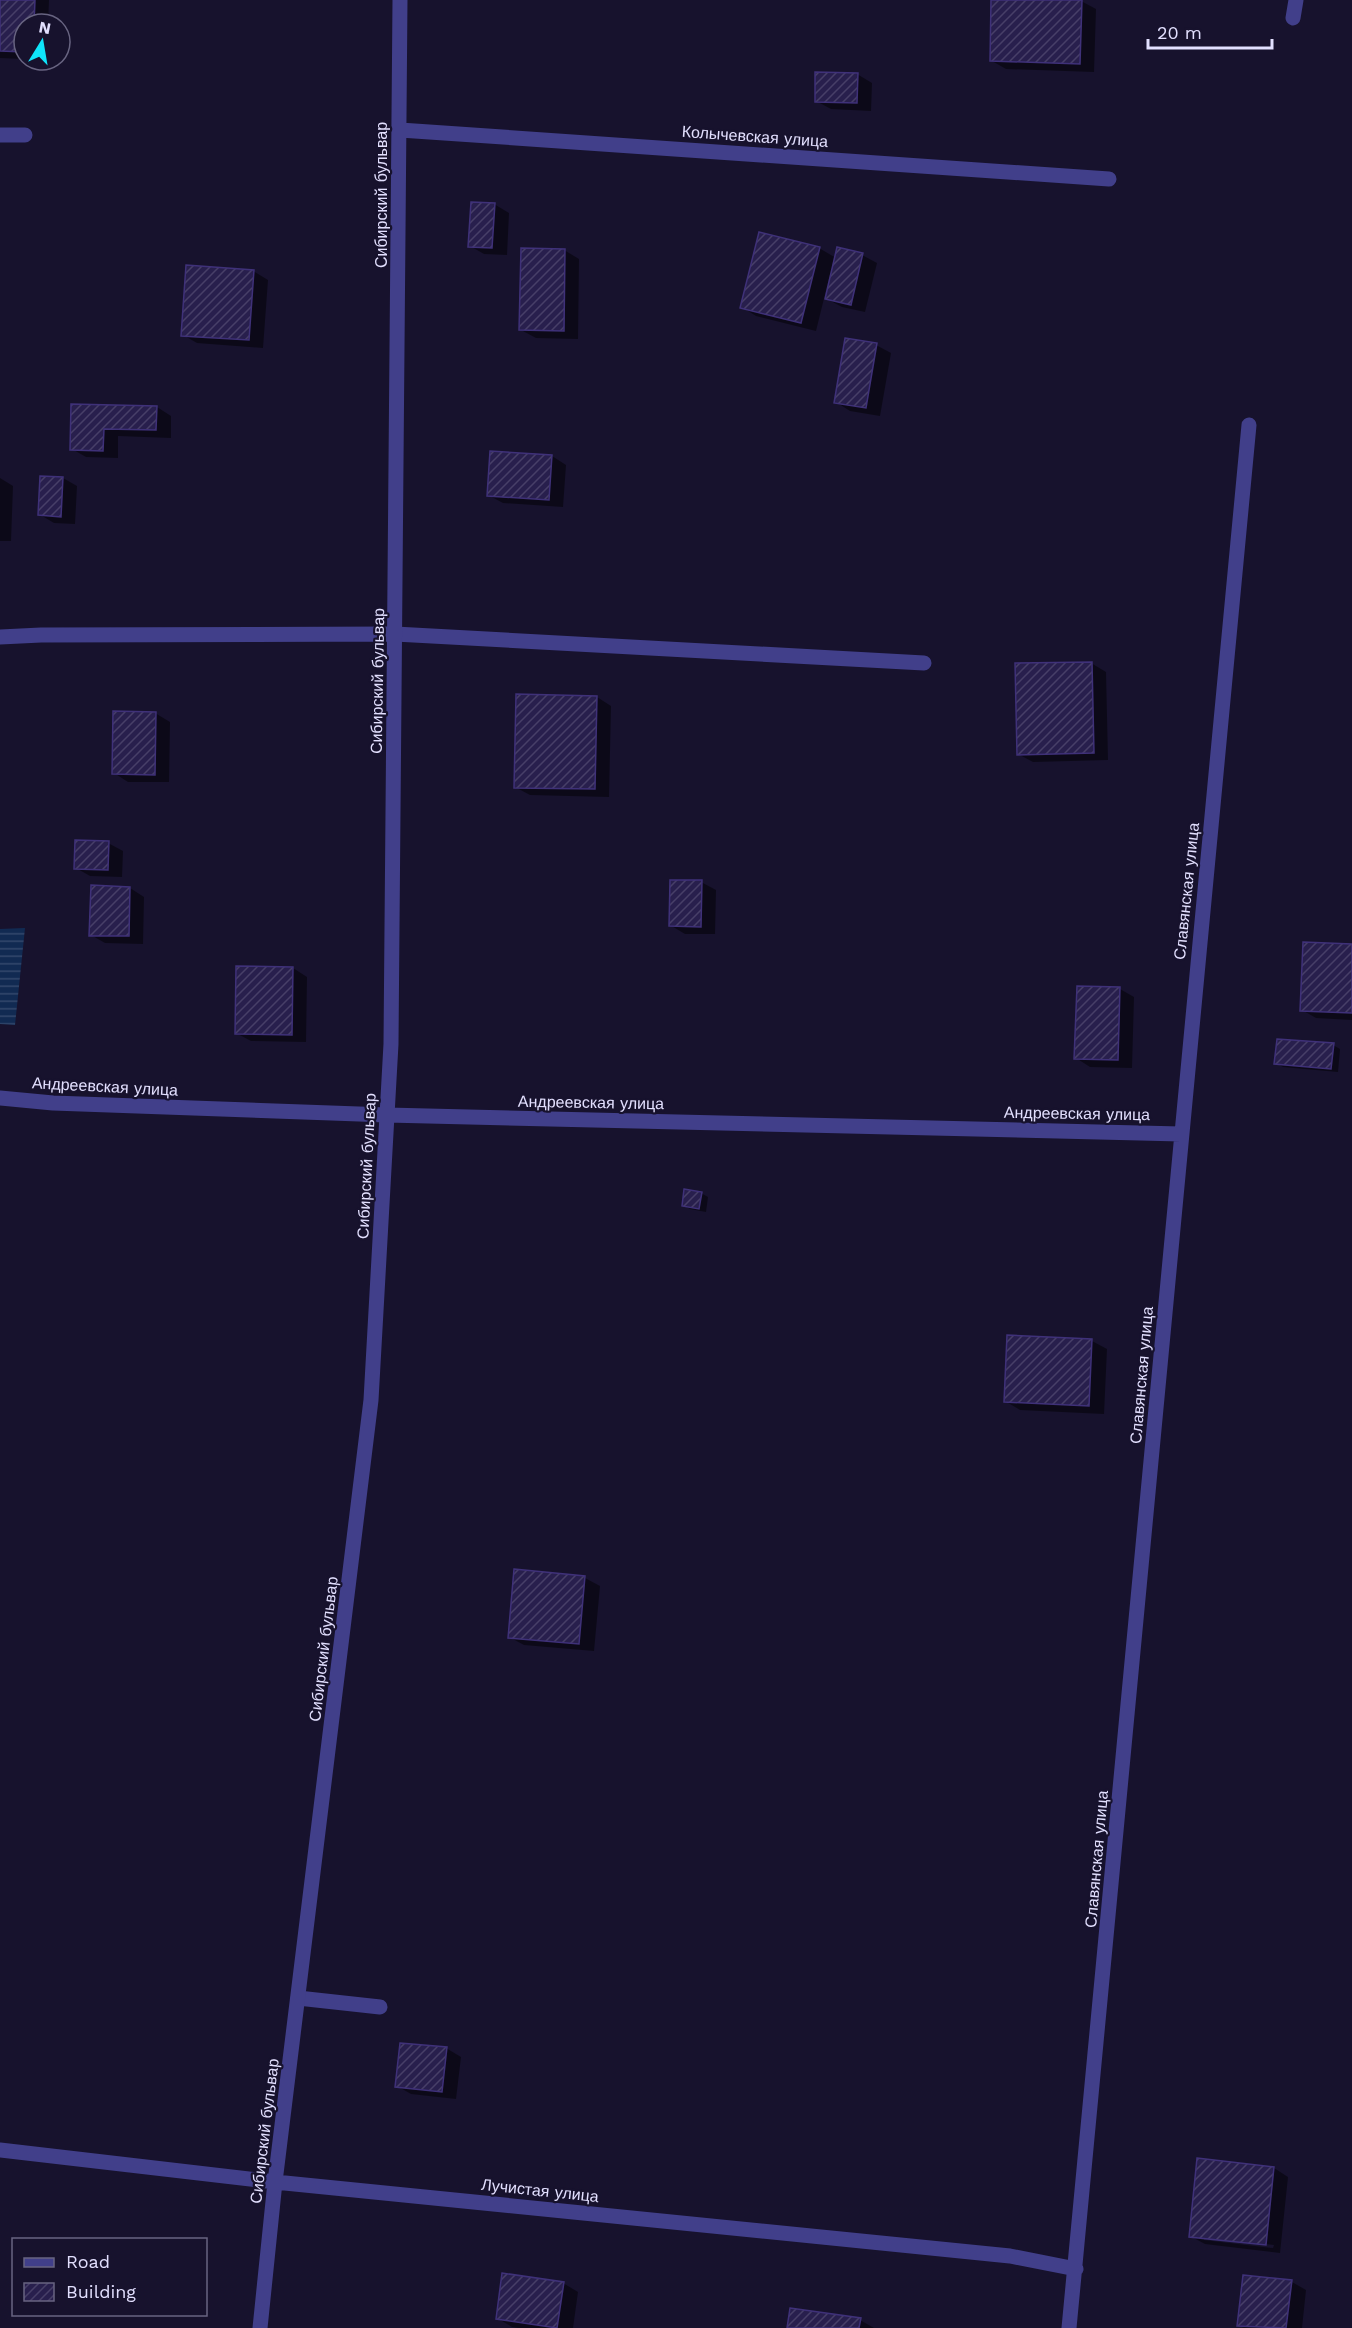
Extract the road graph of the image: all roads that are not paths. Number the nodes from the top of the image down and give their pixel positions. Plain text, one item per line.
1 (400, 0) edge
2 (1296, 0) edge
3 (1293, 18) dead end
4 (400, 130) junction
5 (0, 135) edge
6 (26, 135) dead end
7 (1108, 179) dead end
8 (1250, 425) dead end
9 (395, 634) junction
10 (0, 637) edge
11 (924, 663) dead end
12 (0, 1098) edge
13 (387, 1115) junction
14 (1181, 1134) junction
15 (298, 1998) junction
16 (380, 2007) dead end
17 (0, 2150) edge
18 (275, 2182) junction
19 (1076, 2269) junction
20 (260, 2328) edge
21 (1069, 2328) edge

1 - 4 street, Сибирский бульвар
2 - 3 street
4 - 7 street, Колычевская улица
4 - 9 street, Сибирский бульвар
5 - 6 street
8 - 14 street, Славянская улица
9 - 10 street
9 - 11 street
9 - 13 street, Сибирский бульвар
12 - 13 street, Андреевская улица
13 - 14 street, Андреевская улица
13 - 15 street, Сибирский бульвар
14 - 19 street, Славянская улица
15 - 16 street
15 - 18 street, Сибирский бульвар
17 - 18 street, Лучистая улица
18 - 19 street, Лучистая улица
18 - 20 street, Сибирский бульвар
19 - 21 street, Славянская улица

